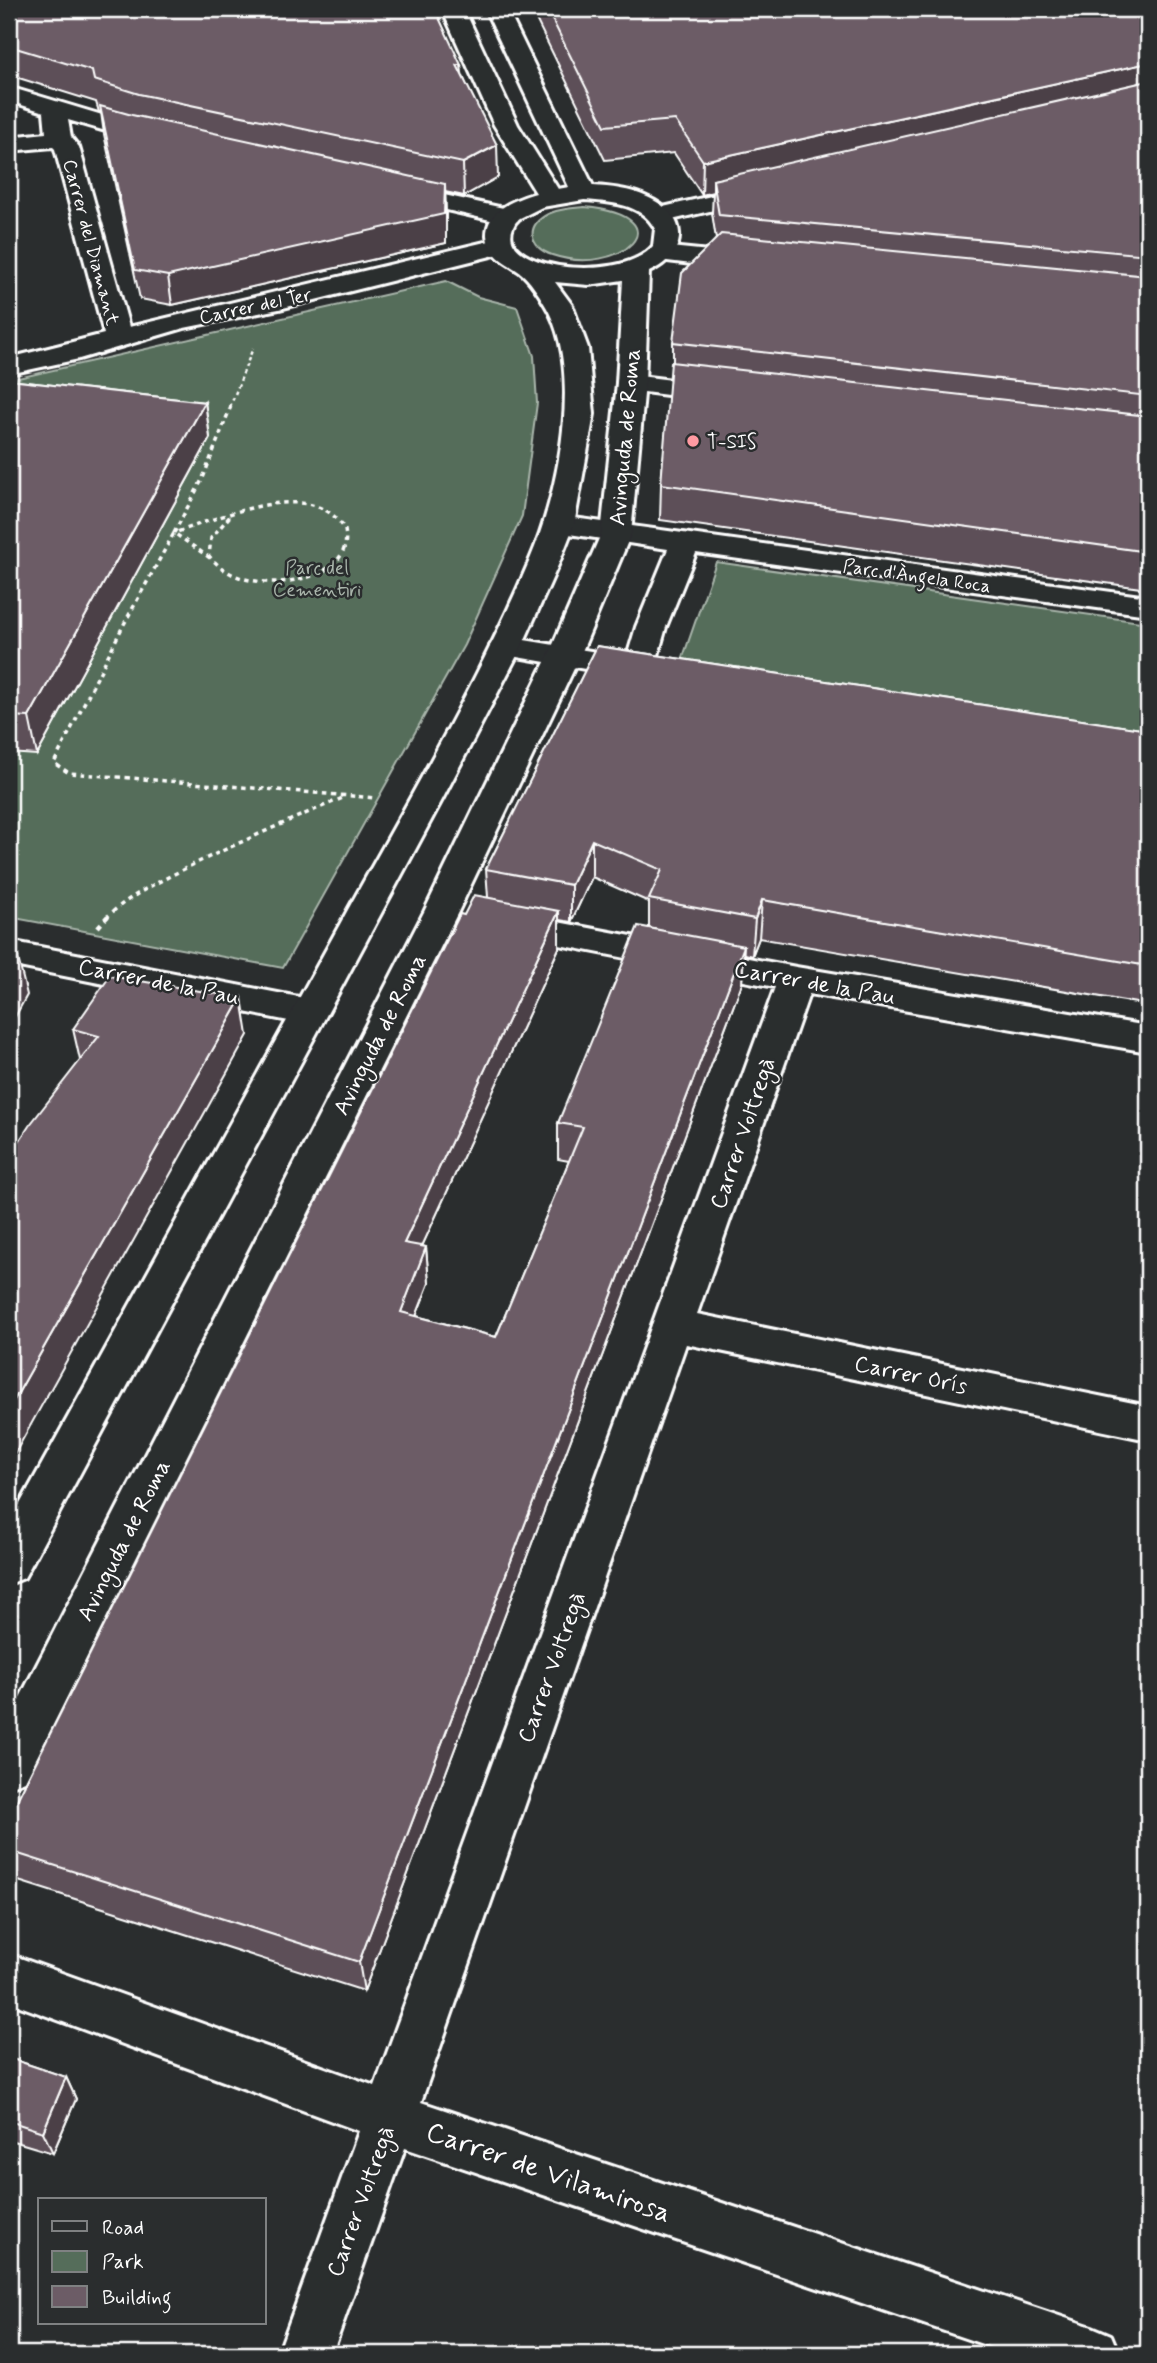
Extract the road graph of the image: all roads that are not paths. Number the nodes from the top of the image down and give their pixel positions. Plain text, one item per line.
1 (453, 9) edge
2 (496, 9) edge
3 (9, 94) edge
4 (55, 109) junction
5 (137, 134) junction
6 (63, 143) junction
7 (177, 143) edge
8 (9, 144) edge
9 (376, 187) edge
10 (782, 187) edge
11 (584, 193) junction
12 (550, 196) junction
13 (659, 215) junction
14 (508, 216) junction
15 (502, 246) junction
16 (648, 262) junction
17 (769, 265) edge
18 (530, 267) junction
19 (118, 337) junction
20 (9, 366) edge
21 (631, 383) junction
22 (754, 397) edge
23 (559, 525) junction
24 (616, 534) junction
25 (685, 544) junction
26 (1148, 606) edge
27 (506, 646) junction
28 (564, 656) junction
29 (464, 916) junction
30 (9, 953) edge
31 (796, 979) junction
32 (309, 1012) junction
33 (1148, 1039) edge
34 (674, 1325) junction
35 (1148, 1423) edge
36 (9, 1565) edge
37 (9, 1766) edge
38 (9, 1978) edge
39 (390, 2117) junction
40 (304, 2354) edge
41 (1092, 2354) edge

1 - 12 street
2 - 11 street
3 - 4 street
4 - 5 street
4 - 6 street, Carrer del Diamant
5 - 6 street, Carrer del Diamant
5 - 7 street
6 - 8 street
6 - 19 street, Carrer del Diamant
9 - 14 street
10 - 13 street
11 - 12 street
11 - 13 street
12 - 14 street
13 - 16 street, Avinguda de Roma
14 - 15 street
15 - 18 street
15 - 19 street, Carrer del Ter
16 - 17 street
16 - 18 street
16 - 21 street, Avinguda de Roma
18 - 23 street, Avinguda de Roma
19 - 20 street, Carrer del Ter
21 - 22 street
21 - 24 street, Avinguda de Roma
23 - 24 street, Parc d'Àngela Roca
23 - 27 street, Avinguda de Roma
24 - 25 street, Parc d'Àngela Roca
24 - 28 street, Avinguda de Roma
25 - 26 street, Parc d'Àngela Roca
25 - 28 street
27 - 28 street
27 - 32 street, Avinguda de Roma
28 - 29 street, Avinguda de Roma
29 - 31 street, Carrer de la Pau
29 - 37 street, Avinguda de Roma
30 - 32 street, Carrer de la Pau
31 - 33 street, Carrer de la Pau
31 - 34 street, Carrer Voltregà
32 - 36 street, Avinguda de Roma
34 - 35 street, Carrer Orís
34 - 39 street, Carrer Voltregà
38 - 39 street, Carrer de Vilamirosa
39 - 40 street, Carrer Voltregà
39 - 41 street, Carrer de Vilamirosa

